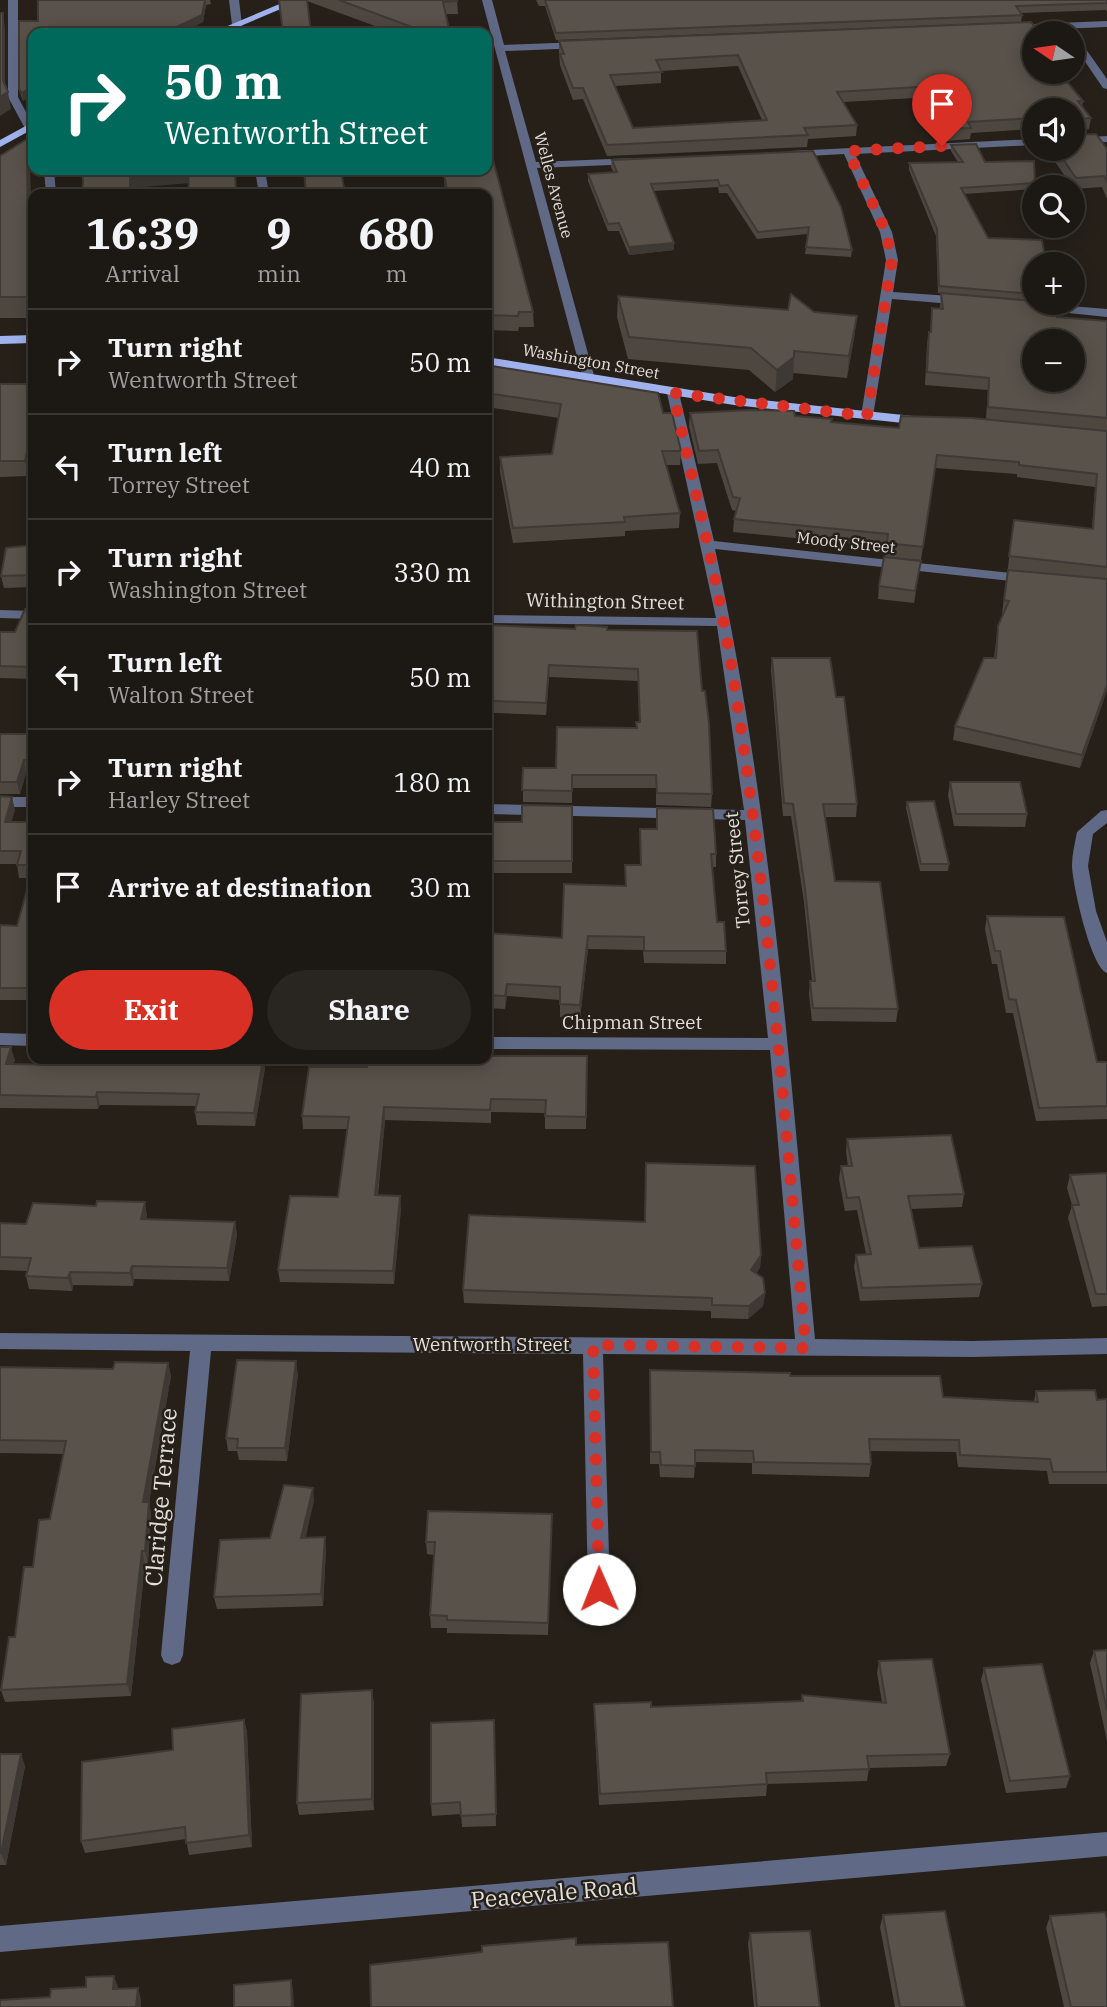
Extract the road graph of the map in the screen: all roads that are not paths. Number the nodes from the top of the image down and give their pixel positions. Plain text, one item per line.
1 (13, 0) edge
2 (234, 0) edge
3 (297, 0) edge
4 (487, 0) edge
5 (1107, 24) edge
6 (238, 28) edge
7 (240, 28) edge
8 (998, 29) edge
9 (1085, 29) edge
10 (1022, 30) edge
11 (591, 44) edge
12 (500, 48) junction
13 (1085, 55) edge
14 (1107, 86) edge
15 (28, 124) edge
16 (28, 130) edge
17 (1107, 139) edge
18 (1085, 140) edge
19 (1022, 143) edge
20 (0, 144) edge
21 (848, 151) junction
22 (783, 155) edge
23 (650, 161) edge
24 (532, 165) junction
25 (885, 295) junction
26 (981, 303) edge
27 (1085, 311) edge
28 (1107, 313) edge
29 (28, 339) edge
30 (0, 340) edge
31 (492, 362) edge
32 (589, 379) junction
33 (673, 393) junction
34 (867, 416) junction
35 (938, 422) edge
36 (706, 544) junction
37 (1042, 580) edge
38 (0, 614) edge
39 (28, 615) edge
40 (492, 619) edge
41 (723, 622) junction
42 (0, 802) edge
43 (28, 802) edge
44 (492, 809) edge
45 (1107, 815) edge
46 (752, 816) junction
47 (1107, 967) edge
48 (0, 1039) edge
49 (28, 1040) edge
50 (492, 1043) edge
51 (777, 1044) junction
52 (0, 1341) edge
53 (201, 1344) junction
54 (593, 1345) junction
55 (1107, 1346) edge
56 (806, 1348) junction
57 (599, 1589) dead end
58 (172, 1655) dead end
59 (1107, 1844) edge
60 (0, 1939) edge

1 - 15 street
2 - 6 street
3 - 7 main road
4 - 12 street, Welles Avenue
5 - 9 street
8 - 10 street
11 - 12 street
12 - 24 street, Welles Avenue
13 - 14 street
16 - 20 main road
17 - 18 street
19 - 21 street
21 - 22 street
21 - 25 street
23 - 24 street
24 - 32 street, Welles Avenue
25 - 26 street
25 - 34 street
27 - 28 street
29 - 30 main road
31 - 32 main road, Washington Street
32 - 33 main road, Washington Street
33 - 34 main road, Washington Street
33 - 36 street, Torrey Street
34 - 35 main road, Washington Street
36 - 37 street, Moody Street
36 - 41 street, Torrey Street
38 - 39 street
40 - 41 street, Withington Street
41 - 46 street, Torrey Street
42 - 43 street
44 - 46 street
45 - 47 street
46 - 51 street, Torrey Street
48 - 49 street
50 - 51 street, Chipman Street
51 - 56 street, Torrey Street
52 - 53 street, Wentworth Street
53 - 54 street, Wentworth Street
53 - 58 street, Claridge Terrace
54 - 56 street, Wentworth Street
54 - 57 street
55 - 56 street, Wentworth Street
59 - 60 street, Peacevale Road

